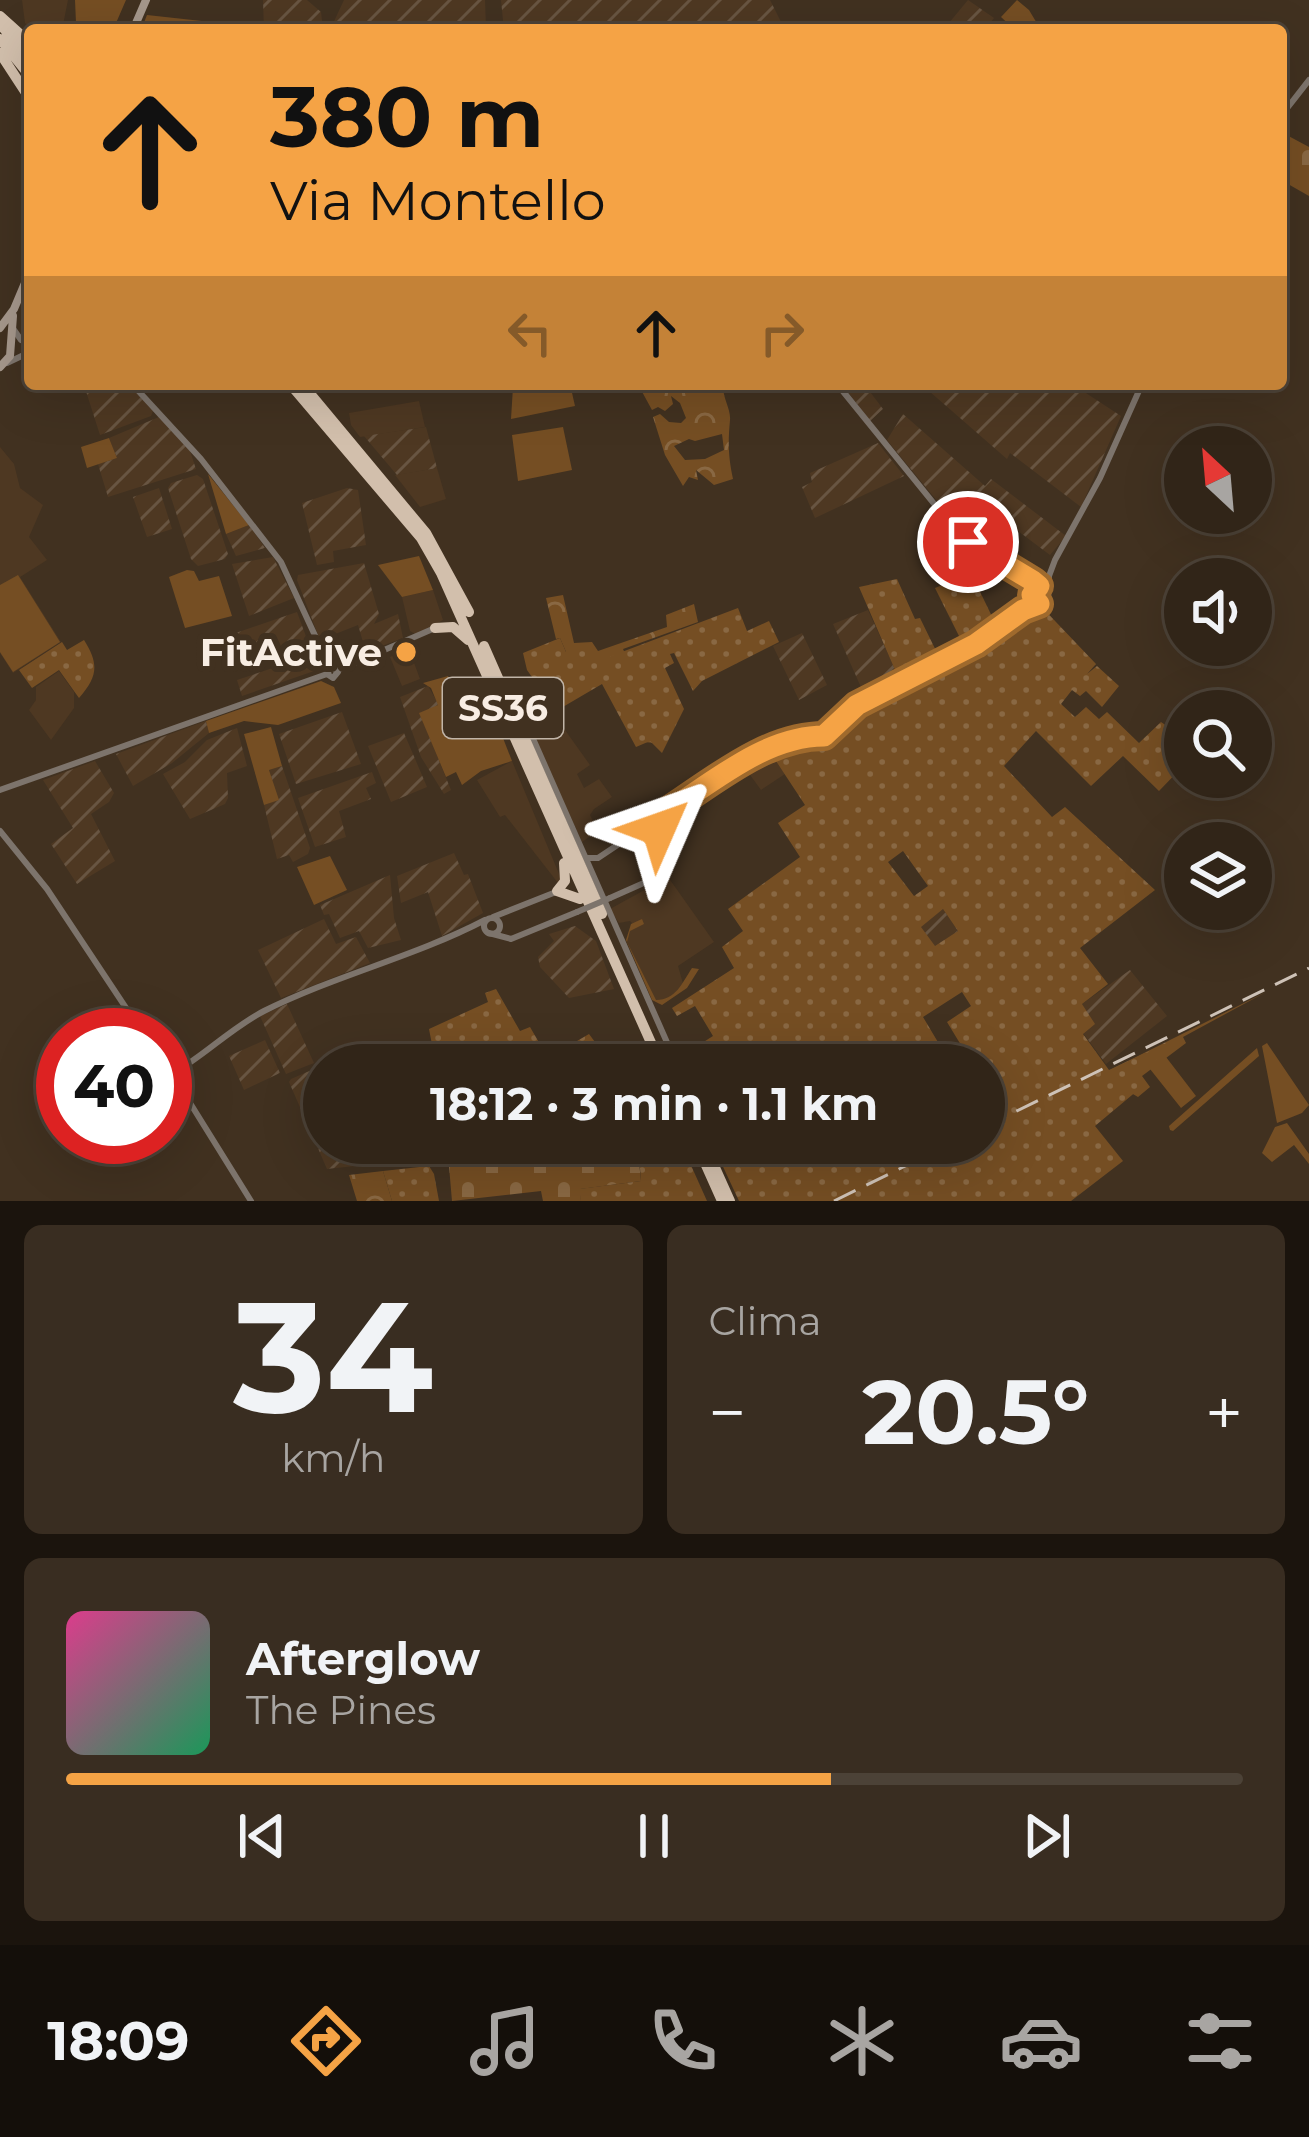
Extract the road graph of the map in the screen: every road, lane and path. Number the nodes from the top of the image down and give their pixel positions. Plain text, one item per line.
1 (0, 20) edge
2 (24, 38) edge
3 (0, 39) edge
4 (24, 52) edge
5 (0, 53) edge
6 (24, 69) edge
7 (1309, 80) edge
8 (24, 90) edge
9 (1287, 108) edge
10 (24, 285) edge
11 (14, 309) junction
12 (11, 326) junction
13 (5, 339) edge
14 (24, 340) edge
15 (2, 366) edge
16 (138, 390) edge
17 (292, 390) edge
18 (311, 390) edge
19 (842, 390) edge
20 (1139, 390) edge
21 (335, 431) junction
22 (442, 573) junction
23 (1049, 575) junction
24 (1035, 588) junction
25 (1049, 591) junction
26 (1039, 604) junction
27 (1023, 610) junction
28 (435, 628) junction
29 (332, 671) junction
30 (492, 673) junction
31 (527, 724) joint
32 (0, 790) edge
33 (544, 804) junction
34 (653, 826) junction
35 (0, 831) edge
36 (585, 856) junction
37 (598, 858) junction
38 (566, 866) junction
39 (557, 891) junction
40 (606, 896) junction
41 (579, 906) junction
42 (495, 922) junction
43 (470, 929) junction
44 (487, 932) junction
45 (516, 937) junction
46 (609, 947) junction
47 (126, 1008) edge
48 (660, 1044) edge
49 (661, 1044) edge
50 (663, 1044) edge
51 (192, 1060) edge
52 (192, 1107) edge
53 (709, 1164) edge
54 (251, 1201) edge
55 (726, 1201) edge

1 - 2 highway
1 - 4 highway
3 - 6 highway
5 - 8 highway
7 - 9 street
10 - 11 main road
11 - 12 main road
11 - 13 main road
12 - 13 main road
12 - 14 street
13 - 15 main road
16 - 29 street
17 - 21 highway, SS36
18 - 21 highway
19 - 24 street
20 - 23 street
21 - 22 highway, SS36
21 - 30 highway, SS36
22 - 28 highway
22 - 30 highway, SS36
23 - 24 street
23 - 25 street
24 - 25 street
24 - 26 street
24 - 27 street
25 - 26 street
26 - 27 street
27 - 34 street
28 - 29 street
28 - 30 highway
29 - 32 street
30 - 31 highway
30 - 33 highway, SS36
30 - 49 highway, SS36
31 - 36 street
33 - 38 highway
33 - 46 highway, SS36
34 - 37 street
34 - 40 street
35 - 47 street
36 - 37 street
36 - 40 street
37 - 40 street
38 - 39 highway
38 - 41 highway
39 - 41 highway
39 - 42 street
40 - 41 street, bridge
40 - 50 street
41 - 45 street
41 - 46 highway
42 - 43 street
42 - 44 street
42 - 44 street
42 - 45 street
43 - 44 street
43 - 51 street
44 - 45 street
46 - 48 highway, SS36
52 - 54 street
53 - 55 highway

